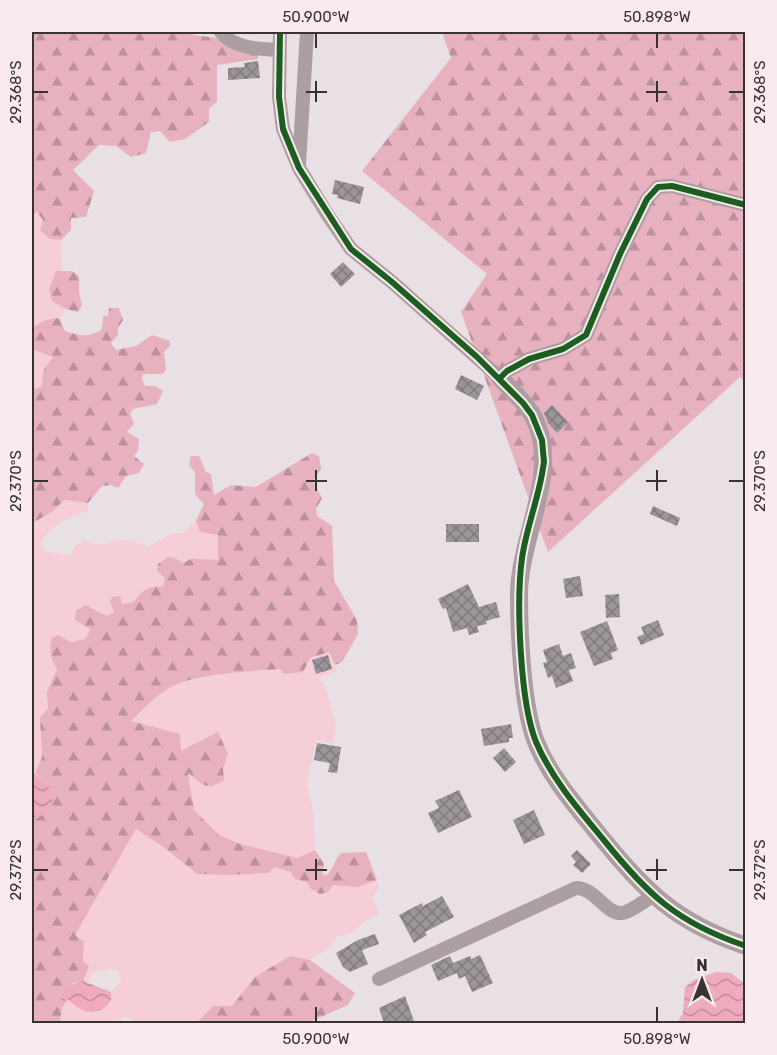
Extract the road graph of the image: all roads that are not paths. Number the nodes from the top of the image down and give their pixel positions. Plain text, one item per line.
1 (221, 32) edge
2 (280, 32) edge
3 (307, 32) edge
4 (280, 50) junction
5 (299, 168) junction
6 (746, 205) edge
7 (500, 378) junction
8 (653, 896) junction
9 (746, 946) edge
10 (379, 979) dead end

1 - 4 street
2 - 4 street
3 - 5 street
4 - 5 street
5 - 7 street
6 - 7 street
7 - 8 street
8 - 9 street
8 - 10 street

